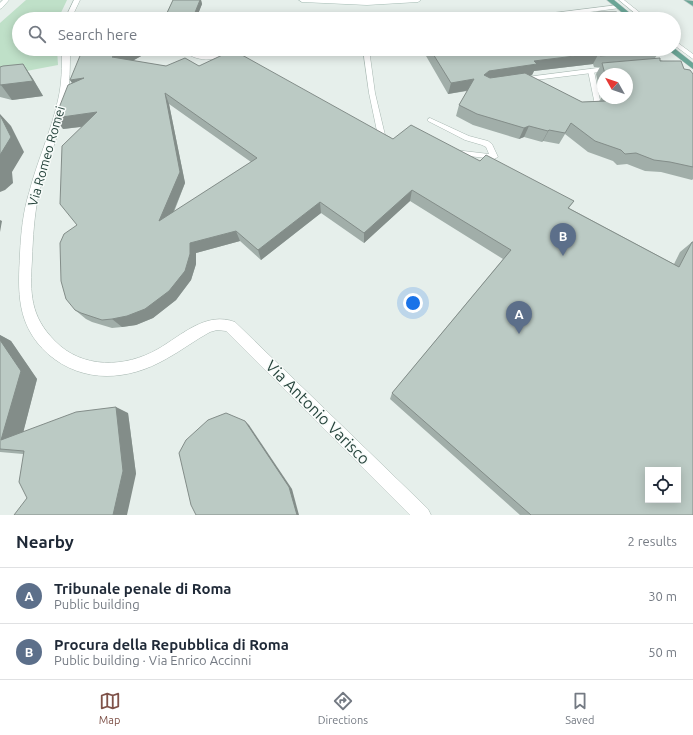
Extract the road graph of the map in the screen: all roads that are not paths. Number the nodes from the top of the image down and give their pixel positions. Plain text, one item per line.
1 (6, 0) edge
2 (77, 0) edge
3 (302, 0) edge
4 (418, 0) edge
5 (610, 0) edge
6 (687, 0) edge
7 (620, 3) edge
8 (693, 4) edge
9 (0, 7) edge
10 (71, 12) edge
11 (564, 12) edge
12 (625, 12) edge
13 (634, 12) edge
14 (681, 50) edge
15 (66, 56) edge
16 (196, 56) edge
17 (226, 56) edge
18 (367, 56) edge
19 (681, 56) edge
20 (691, 62) edge
21 (674, 63) edge
22 (592, 70) junction
23 (597, 70) edge
24 (521, 80) junction
25 (511, 82) edge
26 (532, 86) edge
27 (578, 106) edge
28 (430, 120) dead end
29 (396, 137) edge
30 (449, 150) edge
31 (207, 327) joint
32 (422, 515) edge

1 - 9 street
2 - 10 street
3 - 4 street
5 - 7 main road
6 - 8 main road
7 - 11 street
7 - 12 main road
7 - 13 lane
14 - 20 lane
15 - 31 street, Via Romeo Romei
16 - 17 lane
18 - 29 lane
19 - 20 main road
20 - 21 street
22 - 23 street
22 - 24 street
22 - 27 lane
24 - 25 street
24 - 26 lane
28 - 30 lane
31 - 32 street, Via Antonio Varisco

